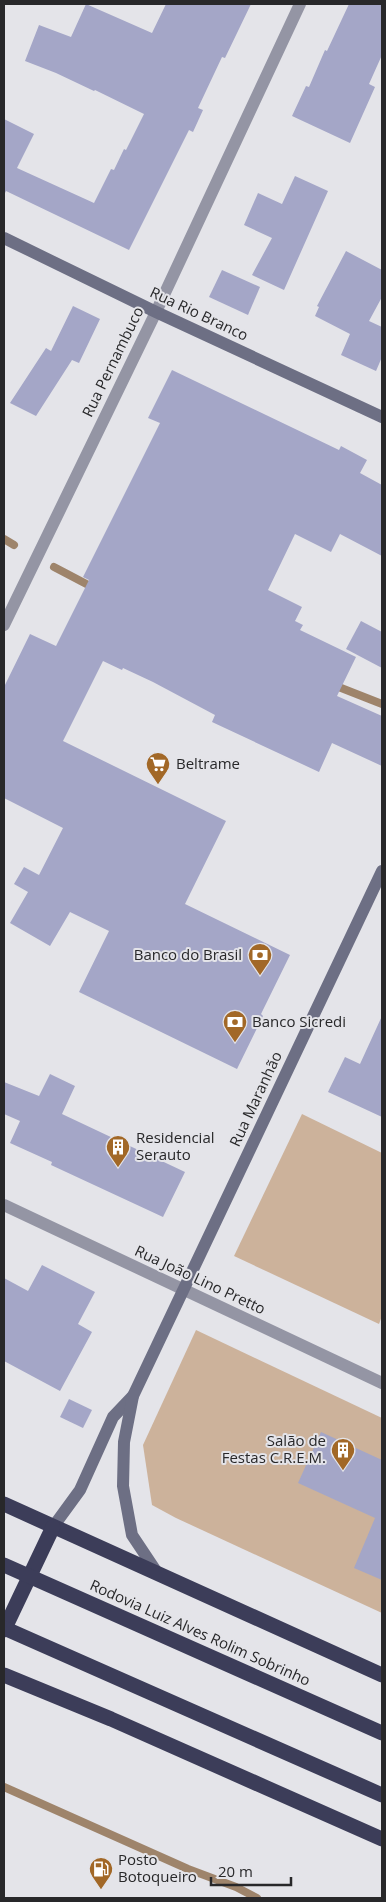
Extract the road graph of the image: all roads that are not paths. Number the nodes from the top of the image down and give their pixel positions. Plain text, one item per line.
1 (300, 4) edge
2 (4, 238) edge
3 (156, 312) junction
4 (382, 417) edge
5 (4, 625) edge
6 (382, 871) edge
7 (4, 1205) edge
8 (183, 1290) junction
9 (382, 1383) edge
10 (133, 1396) junction
11 (4, 1504) edge
12 (53, 1527) junction
13 (4, 1565) edge
14 (158, 1574) junction
15 (4, 1629) edge
16 (4, 1675) edge
17 (382, 1675) edge
18 (382, 1733) edge
19 (382, 1795) edge
20 (382, 1839) edge

1 - 3 street, Rua Pernambuco
2 - 3 main road, Rua Rio Branco
3 - 4 main road, Rua Rio Branco
3 - 5 street, Rua Pernambuco
6 - 8 main road, Rua Maranhão
7 - 8 street, Rua João Lino Pretto
8 - 9 street, Rua João Lino Pretto
8 - 10 main road, Rua Maranhão
10 - 12 main road, Rua Maranhão
10 - 14 main road, Rua Maranhão
11 - 12 highway
12 - 14 highway
12 - 15 highway
13 - 18 highway, Rodovia Luiz Alves Rolim Sobrinho, bridge
14 - 17 highway
15 - 19 highway, bridge
16 - 20 highway

